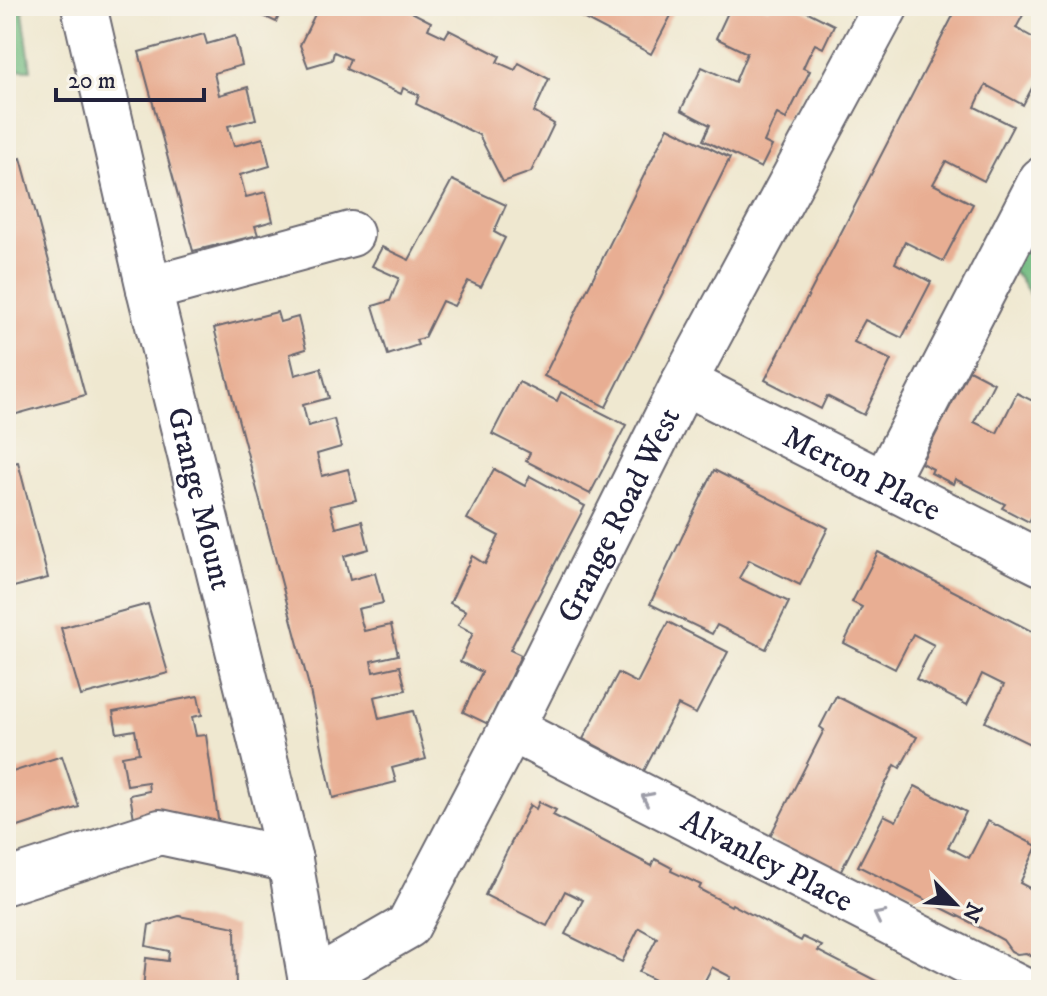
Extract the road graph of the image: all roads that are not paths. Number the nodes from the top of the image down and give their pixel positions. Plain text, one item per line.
1 (84, 6) edge
2 (886, 6) edge
3 (1041, 180) edge
4 (351, 234) dead end
5 (149, 289) junction
6 (684, 382) junction
7 (884, 483) junction
8 (1041, 563) edge
9 (511, 729) junction
10 (290, 860) junction
11 (6, 882) edge
12 (310, 986) edge
13 (1023, 990) edge

1 - 5 street, Grange Mount
2 - 6 street, Grange Road West
3 - 7 street
4 - 5 street
5 - 10 street, Grange Mount
6 - 7 street, Merton Place
6 - 9 street, Grange Road West
7 - 8 street, Merton Place
9 - 12 street, Grange Road West
13 -> 9 street, Alvanley Place
10 - 11 street
10 - 12 street, Grange Mount

